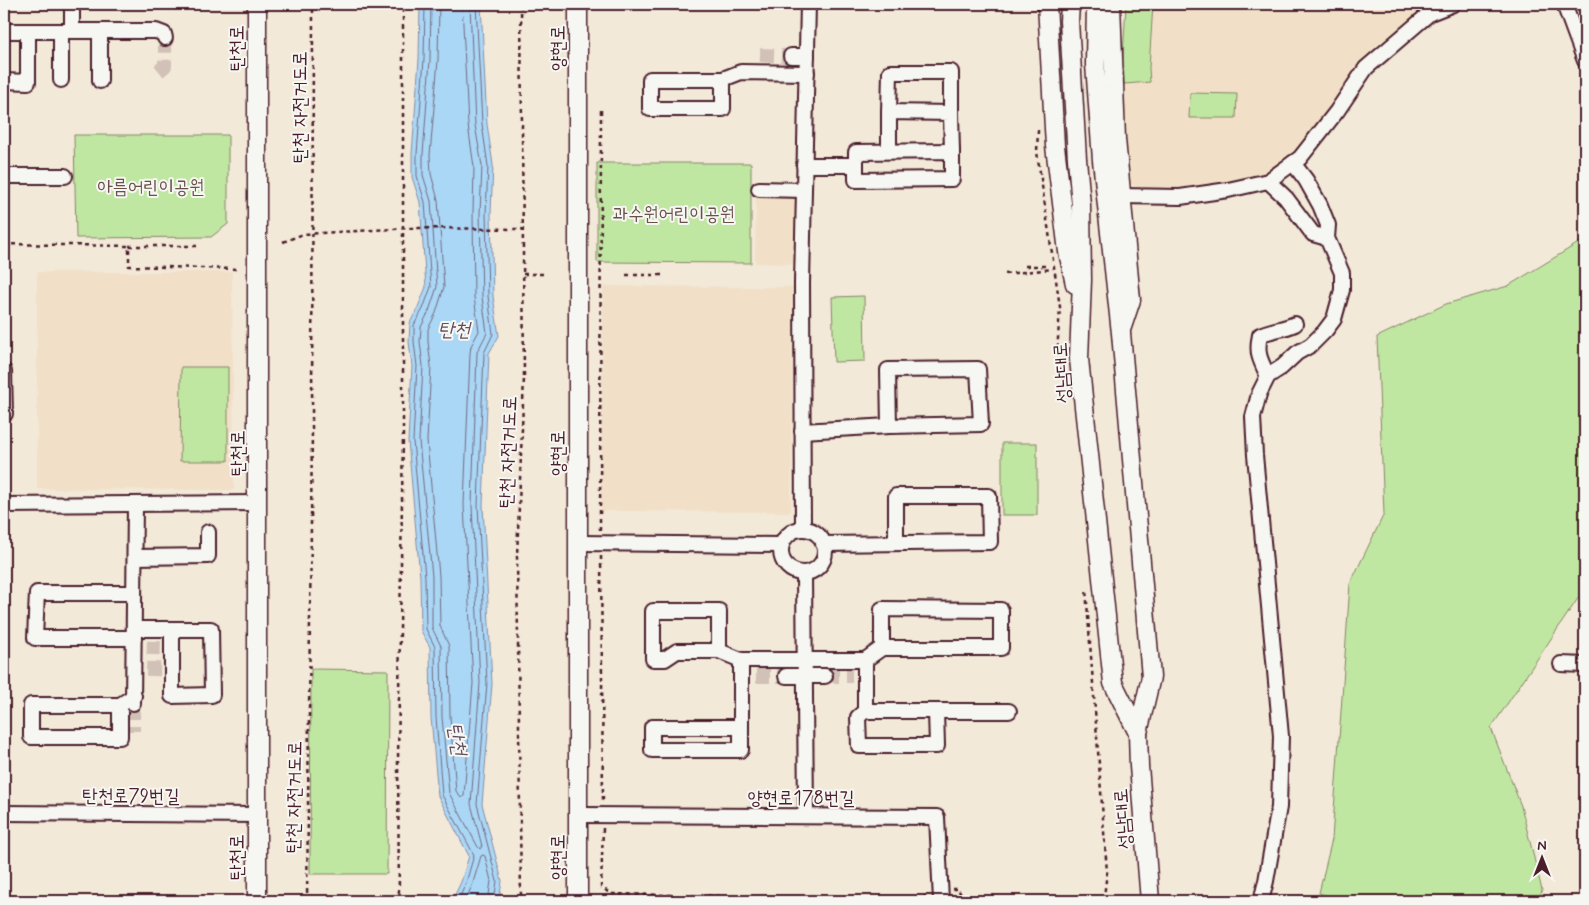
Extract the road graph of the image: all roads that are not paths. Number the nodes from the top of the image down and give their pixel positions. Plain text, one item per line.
1 (72, 4) edge
2 (257, 4) edge
3 (578, 4) edge
4 (808, 4) edge
5 (1047, 4) edge
6 (1070, 4) edge
7 (1096, 4) edge
8 (1111, 4) edge
9 (1454, 4) edge
10 (1564, 4) edge
11 (4, 31) edge
12 (28, 31) junction
13 (67, 31) junction
14 (100, 31) junction
15 (164, 38) dead end
16 (792, 56) tunnel mouth
17 (807, 56) junction
18 (1585, 61) edge
19 (806, 73) junction
20 (723, 79) junction
21 (61, 80) dead end
22 (4, 81) edge
23 (100, 81) dead end
24 (889, 112) junction
25 (951, 113) junction
26 (889, 151) junction
27 (952, 151) junction
28 (1293, 163) junction
29 (804, 165) junction
30 (856, 165) junction
31 (4, 176) edge
32 (65, 176) dead end
33 (1268, 181) junction
34 (759, 189) dead end
35 (804, 190) junction
36 (1121, 196) junction
37 (1327, 238) junction
38 (1080, 311) junction
39 (1295, 324) dead end
40 (1121, 332) junction
41 (4, 371) edge
42 (1268, 376) junction
43 (4, 414) edge
44 (889, 426) junction
45 (802, 431) junction
46 (258, 503) junction
47 (135, 504) junction
48 (4, 505) edge
49 (803, 529) junction
50 (208, 532) dead end
51 (579, 543) junction
52 (896, 543) junction
53 (782, 544) junction
54 (823, 544) junction
55 (135, 557) junction
56 (804, 573) junction
57 (134, 594) junction
58 (172, 629) junction
59 (134, 634) junction
60 (882, 648) junction
61 (719, 651) junction
62 (741, 660) junction
63 (804, 660) junction
64 (865, 660) junction
65 (1561, 664) dead end
66 (1585, 665) edge
67 (786, 676) tunnel mouth
68 (804, 676) junction
69 (824, 676) tunnel mouth
70 (129, 702) junction
71 (865, 711) junction
72 (936, 711) junction
73 (1010, 711) dead end
74 (695, 726) junction
75 (741, 726) junction
76 (1138, 733) junction
77 (695, 750) junction
78 (4, 814) edge
79 (257, 815) junction
80 (579, 815) junction
81 (806, 816) junction
82 (941, 895) edge
83 (257, 901) edge
84 (578, 901) edge
85 (1150, 901) edge
86 (1261, 901) edge

1 - 13 street
2 - 46 main road, 탄천로
3 - 51 main road, 양현로
4 - 17 street
5 - 38 main road
6 - 38 main road, 성남대로
7 - 40 main road, 성남대로
8 - 36 main road
9 - 28 street
10 - 18 street
11 - 12 street
12 - 13 street
12 - 22 street
13 - 14 street
13 - 21 street
14 - 15 street
14 - 23 street
16 - 17 street
17 - 19 street
19 - 20 street
19 - 29 street
20 - 20 street
24 - 25 street
24 - 25 street
24 - 26 street
25 - 27 street
26 - 27 street
26 - 30 street
27 - 30 street
28 - 33 street
28 - 37 street
29 - 30 street
29 - 35 street
31 - 32 street
33 - 36 street
33 - 37 street
34 - 35 street
35 - 45 street
36 - 40 main road
37 - 42 street
38 - 76 main road, 성남대로
39 - 42 street
40 - 76 main road, 성남대로
41 - 43 street
42 - 86 street
44 - 44 street
44 - 45 street
45 - 49 street
46 - 47 street
46 - 79 main road, 탄천로
47 - 48 street
47 - 55 street
49 - 53 street
49 - 54 street
50 - 55 street
51 - 53 street
51 - 80 main road, 양현로
52 - 52 street
52 - 54 street
53 - 56 street
54 - 56 street
55 - 57 street
56 - 63 street
57 - 59 street
57 - 59 street
58 - 58 street
58 - 59 street
59 - 70 street
60 - 60 street
60 - 64 street
61 - 61 street
61 - 62 street
62 - 63 street
62 - 75 street
63 - 64 street
63 - 68 street
64 - 71 street
65 - 66 street
67 - 68 street
68 - 69 street
68 - 81 street
70 - 70 street
71 - 72 street
71 - 72 street
72 - 73 street
74 - 75 street
74 - 77 street
74 - 77 street
75 - 77 street
76 - 85 main road, 성남대로
78 - 79 street, 탄천로79번길
79 - 83 main road, 탄천로
80 - 81 street, 양현로178번길
80 - 84 main road, 양현로
81 - 82 street, 양현로178번길

